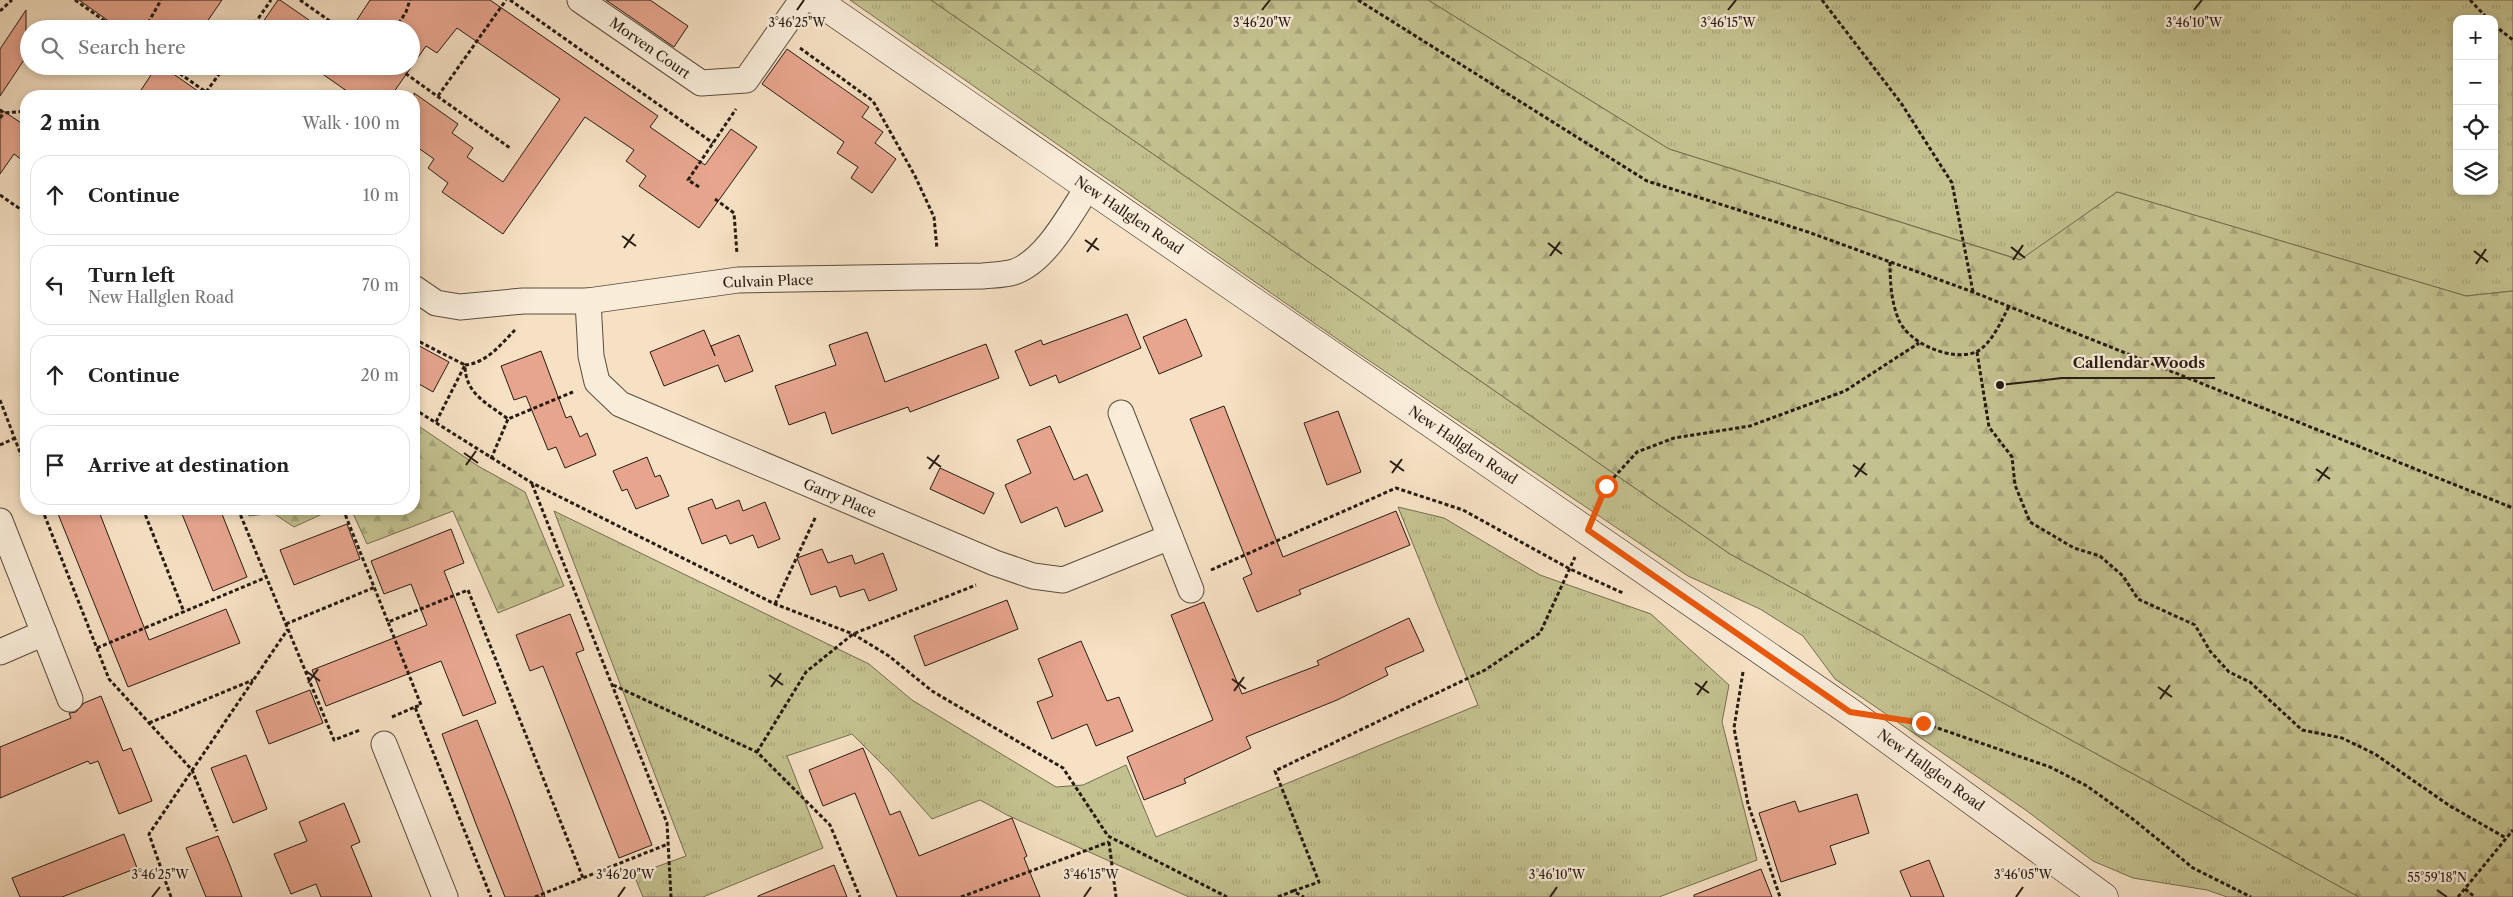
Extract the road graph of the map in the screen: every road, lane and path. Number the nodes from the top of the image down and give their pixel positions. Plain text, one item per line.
1 (12, 0) edge
2 (75, 0) edge
3 (162, 0) edge
4 (271, 0) edge
5 (300, 0) edge
6 (410, 0) edge
7 (506, 0) edge
8 (510, 0) edge
9 (580, 0) edge
10 (802, 0) edge
11 (816, 0) edge
12 (1358, 0) edge
13 (1822, 0) edge
14 (2470, 0) edge
15 (0, 11) edge
16 (2484, 15) edge
17 (103, 20) edge
18 (149, 20) edge
19 (257, 20) edge
20 (328, 20) edge
21 (401, 20) edge
22 (2498, 28) edge
23 (779, 33) junction
24 (2513, 40) edge
25 (182, 75) edge
26 (218, 75) edge
27 (408, 75) edge
28 (203, 90) edge
29 (207, 90) edge
30 (438, 96) junction
31 (741, 103) dead end
32 (2, 111) edge
33 (20, 111) edge
34 (0, 118) edge
35 (713, 143) junction
36 (510, 148) dead end
37 (699, 187) dead end
38 (1088, 187) junction
39 (0, 195) edge
40 (715, 199) dead end
41 (20, 209) edge
42 (1890, 262) junction
43 (939, 276) junction
44 (738, 280) junction
45 (420, 292) edge
46 (1973, 292) junction
47 (523, 301) junction
48 (588, 301) junction
49 (2009, 306) junction
50 (420, 342) edge
51 (1919, 344) junction
52 (1976, 352) junction
53 (465, 366) junction
54 (596, 382) junction
55 (0, 400) edge
56 (420, 413) edge
57 (1121, 413) dead end
58 (508, 419) junction
59 (436, 422) junction
60 (15, 438) junction
61 (0, 444) edge
62 (20, 450) edge
63 (492, 459) junction
64 (532, 484) junction
65 (826, 492) junction
66 (2513, 508) edge
67 (44, 515) edge
68 (145, 515) edge
69 (241, 515) edge
70 (345, 515) edge
71 (0, 522) edge
72 (1588, 530) junction
73 (1170, 537) junction
74 (994, 563) junction
75 (1570, 569) junction
76 (267, 577) junction
77 (1189, 586) joint
78 (374, 587) junction
79 (1632, 597) dead end
80 (775, 604) junction
81 (184, 612) junction
82 (388, 622) junction
83 (286, 624) junction
84 (288, 629) junction
85 (44, 633) junction
86 (853, 634) junction
87 (97, 648) junction
88 (0, 652) edge
89 (1744, 665) dead end
90 (254, 680) junction
91 (612, 685) junction
92 (70, 699) dead end
93 (415, 708) junction
94 (1905, 720) dead end
95 (149, 723) junction
96 (378, 730) junction
97 (757, 752) junction
98 (192, 770) junction
99 (2513, 830) edge
100 (217, 831) dead end
101 (1108, 836) junction
102 (2506, 838) junction
103 (1109, 842) junction
104 (668, 844) junction
105 (583, 878) junction
106 (2465, 889) junction
107 (1293, 891) junction
108 (171, 897) edge
109 (445, 897) edge
110 (491, 897) edge
111 (535, 897) edge
112 (671, 897) edge
113 (860, 897) edge
114 (961, 897) edge
115 (1116, 897) edge
116 (1227, 897) edge
117 (1278, 897) edge
118 (1304, 897) edge
119 (1780, 897) edge
120 (2104, 897) edge
121 (2251, 897) edge
122 (2458, 897) edge
123 (2475, 897) edge

1 - 15 path
2 - 17 path
3 - 18 path
4 - 19 path
5 - 20 path
6 - 21 path
7 - 30 path
8 - 35 path
9 - 23 street, Morven Court
10 - 23 street, Morven Court
11 - 38 street, New Hallglen Road
12 - 42 path
13 - 46 path
14 - 16 path
22 - 24 path
23 - 43 path
25 - 28 path
26 - 29 path
27 - 30 path
30 - 36 path
31 - 35 path
32 - 33 path
32 - 34 path
35 - 37 path
38 - 43 street, Culvain Place
38 - 72 street, New Hallglen Road
39 - 41 path
40 - 44 path
42 - 46 path
42 - 51 path
43 - 44 street, Culvain Place
44 - 48 street, Culvain Place
45 - 47 street, Culvain Place
46 - 49 path
47 - 48 street, Culvain Place
47 - 53 path
48 - 54 street
49 - 52 path
49 - 66 path
50 - 53 path
51 - 52 path
51 - 72 path
52 - 102 path
53 - 58 path
53 - 59 path
54 - 58 path
54 - 65 street, Garry Place
55 - 60 path
56 - 59 path
57 - 73 street
58 - 63 path
59 - 63 path
60 - 61 path
60 - 62 path
63 - 64 path
64 - 80 path
64 - 91 path
65 - 74 street, Garry Place
65 - 80 path
67 - 87 path
68 - 81 path
69 - 76 path
70 - 78 path
71 - 85 street
72 - 75 path
72 - 120 street, New Hallglen Road
73 - 74 street, Garry Place
73 - 77 street
74 - 86 path
75 - 77 path
75 - 79 path
75 - 107 path
76 - 81 path
76 - 83 path
78 - 82 path
78 - 83 path
80 - 86 path
81 - 87 path
82 - 93 path
82 - 105 path
83 - 84 path
84 - 90 path
84 - 96 path
85 - 88 street
85 - 92 street
86 - 97 path
86 - 101 path
87 - 95 path
89 - 119 path
90 - 95 path
90 - 98 path
91 - 97 path
91 - 104 path
93 - 96 path
93 - 110 path
94 - 121 path
95 - 98 path
96 - 109 street
97 - 113 path
98 - 100 path
98 - 108 path
99 - 102 path
101 - 103 path
101 - 116 path
102 - 106 path
103 - 114 path
103 - 115 path
104 - 105 path
104 - 112 path
105 - 111 path
106 - 122 path
106 - 123 path
107 - 117 path
107 - 118 path

